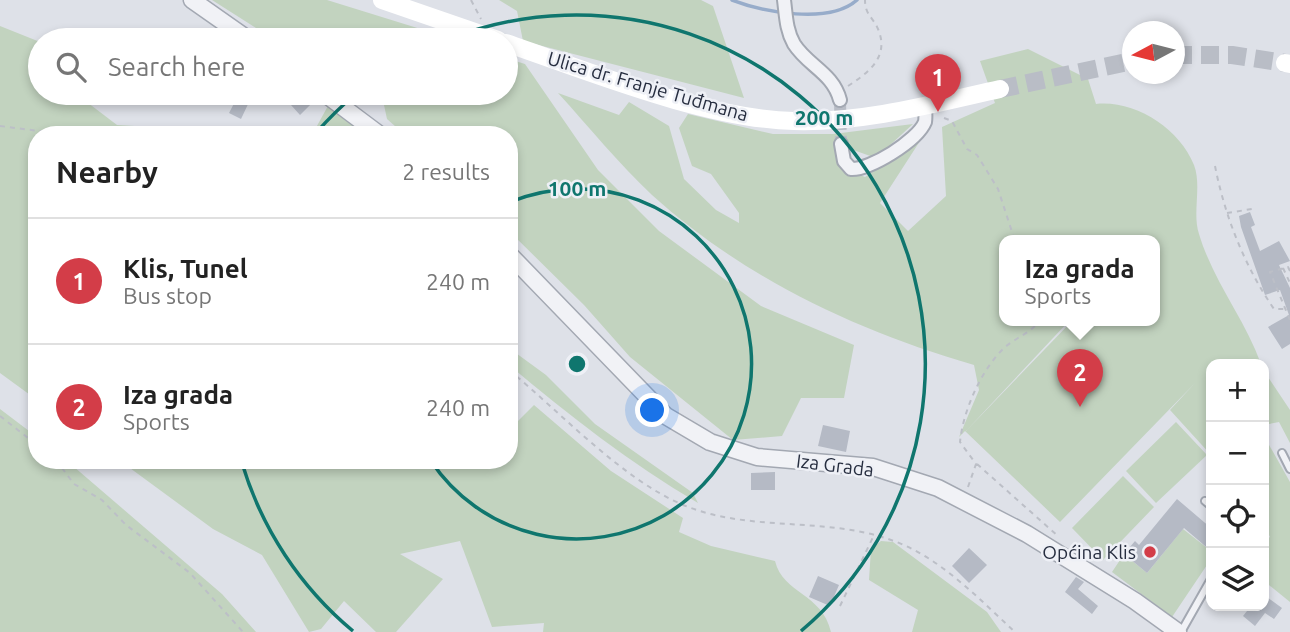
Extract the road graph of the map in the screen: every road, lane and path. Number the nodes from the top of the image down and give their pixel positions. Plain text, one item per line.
1 (192, 0) edge
2 (382, 0) edge
3 (865, 0) edge
4 (785, 3) edge
5 (232, 28) edge
6 (463, 28) edge
7 (518, 47) edge
8 (1000, 89) tunnel mouth
9 (838, 94) joint
10 (340, 105) edge
11 (925, 111) junction
12 (0, 126) edge
13 (368, 126) edge
14 (28, 130) edge
15 (841, 144) tunnel mouth
16 (1215, 166) dead end
17 (1252, 209) dead end
18 (1227, 213) junction
19 (1013, 235) edge
20 (518, 263) edge
21 (1283, 268) junction
22 (1290, 271) edge
23 (1290, 283) edge
24 (1284, 309) junction
25 (1290, 320) edge
26 (1033, 326) edge
27 (518, 378) edge
28 (0, 416) edge
29 (28, 438) edge
30 (1282, 453) dead end
31 (976, 464) junction
32 (63, 469) edge
33 (1290, 469) edge
34 (962, 500) junction
35 (873, 535) junction
36 (1060, 537) dead end
37 (1206, 588) edge
38 (840, 606) dead end
39 (243, 632) edge
40 (1015, 632) edge
41 (1180, 632) edge

1 - 5 street
2 - 6 main road
3 - 9 path
4 - 9 street
7 - 11 main road, Ulica dr. Franje Tuđmana
8 - 11 main road, Ulica dr. Franje Tuđmana
10 - 13 street
11 - 15 street
11 - 19 path
12 - 14 path
16 - 18 path
17 - 18 path
18 - 24 path
20 - 34 street, Iza Grada
21 - 22 path
21 - 23 path
21 - 24 path
24 - 25 path
26 - 31 path
27 - 35 path
28 - 29 path
30 - 33 lane
31 - 34 path
31 - 36 path
32 - 39 path
34 - 41 street, Iza Grada
35 - 38 path
35 - 40 path
37 - 41 lane

